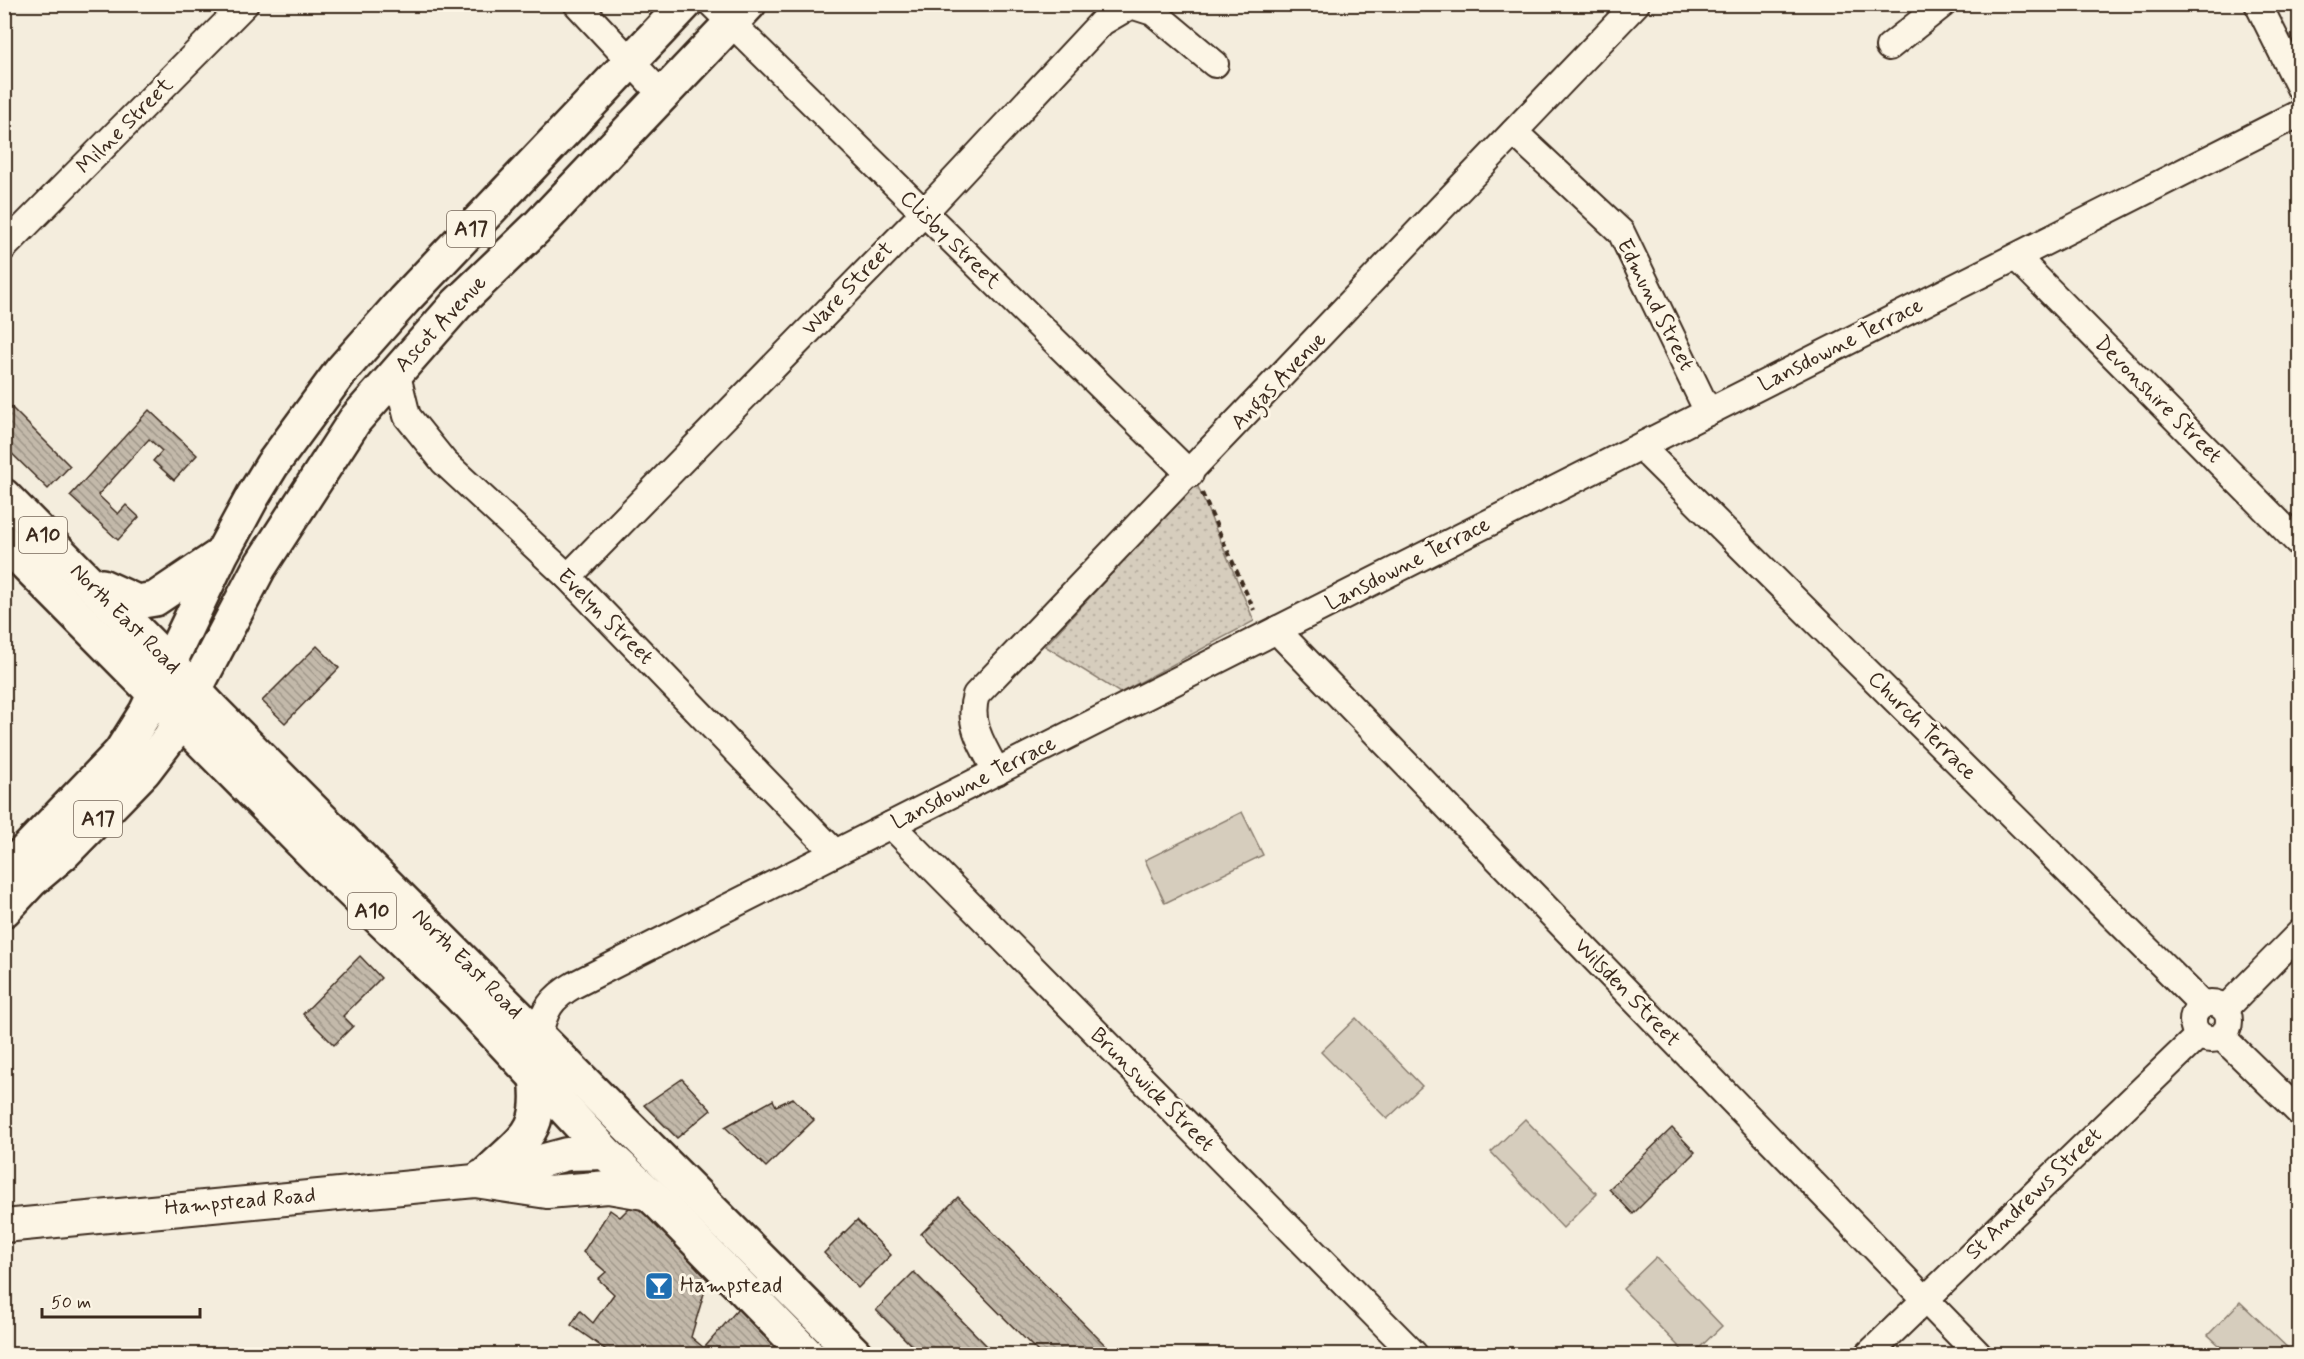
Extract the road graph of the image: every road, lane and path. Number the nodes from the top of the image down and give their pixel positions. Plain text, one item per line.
1 (245, 4) edge
2 (577, 4) edge
3 (685, 4) edge
4 (1636, 4) edge
5 (1943, 4) edge
6 (2258, 4) edge
7 (1131, 5) edge
8 (730, 11) edge
9 (1889, 47) dead end
10 (630, 62) junction
11 (1215, 63) dead end
12 (2300, 88) edge
13 (662, 95) junction
14 (2300, 113) edge
15 (1514, 132) junction
16 (923, 213) junction
17 (4, 247) edge
18 (2016, 257) junction
19 (396, 371) junction
20 (1708, 412) junction
21 (1645, 444) junction
22 (1197, 478) junction
23 (4, 496) edge
24 (4, 542) edge
25 (2300, 543) edge
26 (221, 555) junction
27 (82, 575) junction
28 (568, 577) junction
29 (1254, 610) dead end
30 (1278, 629) junction
31 (168, 662) junction
32 (154, 693) junction
33 (188, 704) junction
34 (997, 772) junction
35 (891, 825) junction
36 (835, 853) junction
37 (4, 873) edge
38 (4, 910) edge
39 (2300, 933) edge
40 (2214, 1007) junction
41 (539, 1035) junction
42 (2210, 1036) junction
43 (536, 1077) junction
44 (2300, 1113) edge
45 (606, 1153) junction
46 (665, 1163) junction
47 (481, 1177) junction
48 (650, 1194) junction
49 (4, 1226) edge
50 (1923, 1300) junction
51 (807, 1354) edge
52 (855, 1354) edge
53 (1414, 1354) edge
54 (1869, 1354) edge
55 (1978, 1354) edge

1 - 17 street, Milne Street
2 - 10 street
3 - 10 highway, Ascot Avenue / A17
4 - 15 street, Angas Avenue
5 - 9 street
6 - 12 street
7 - 11 street
7 - 16 street, Ware Street
8 - 13 highway, Ascot Avenue / A17
8 - 16 street, Clisby Street
10 - 13 street
10 - 26 highway, Ascot Avenue / A17
13 - 19 highway, Ascot Avenue / A17
14 - 18 street, Lansdowne Terrace
15 - 20 street, Edmund Street
15 - 22 street, Angas Avenue
16 - 22 street, Clisby Street
16 - 28 street, Ware Street
18 - 20 street, Lansdowne Terrace
18 - 25 street, Devonshire Street
19 - 28 street, Evelyn Street
19 - 33 highway, Ascot Avenue / A17
20 - 21 street, Lansdowne Terrace
21 - 30 street, Lansdowne Terrace
21 - 40 street, Church Terrace
22 - 29 path
22 - 34 street, Angas Avenue
23 - 27 highway, North East Road / A10
24 - 32 highway, North East Road / A10
26 - 27 highway
26 - 31 highway, Ascot Avenue / A17
27 - 31 highway, North East Road / A10
28 - 36 street, Evelyn Street
30 - 34 street, Lansdowne Terrace
30 - 50 street, Wilsden Street
31 - 32 highway, A17
31 - 33 highway, North East Road / A10
32 - 33 highway, North East Road / A10
32 - 37 highway, A17
33 - 38 highway, A17
33 - 41 highway, North East Road / A10
33 - 43 highway, North East Road / A10
34 - 35 street, Lansdowne Terrace
35 - 36 street, Lansdowne Terrace
35 - 53 street, Brunswick Street
36 - 41 street, Lansdowne Terrace
39 - 40 street
40 - 42 street
41 - 46 highway, North East Road / A10
42 - 44 street
42 - 50 street, St Andrews Street
43 - 45 highway, North East Road / A10
43 - 47 highway
45 - 46 highway
45 - 47 main road, Hampstead Road
45 - 48 highway, North East Road / A10
46 - 52 highway, North East Road / A10
47 - 48 main road, Hampstead Road
47 - 49 main road, Hampstead Road
48 - 51 highway, North East Road / A10
50 - 54 street, St Andrews Street
50 - 55 street, Wilsden Street

